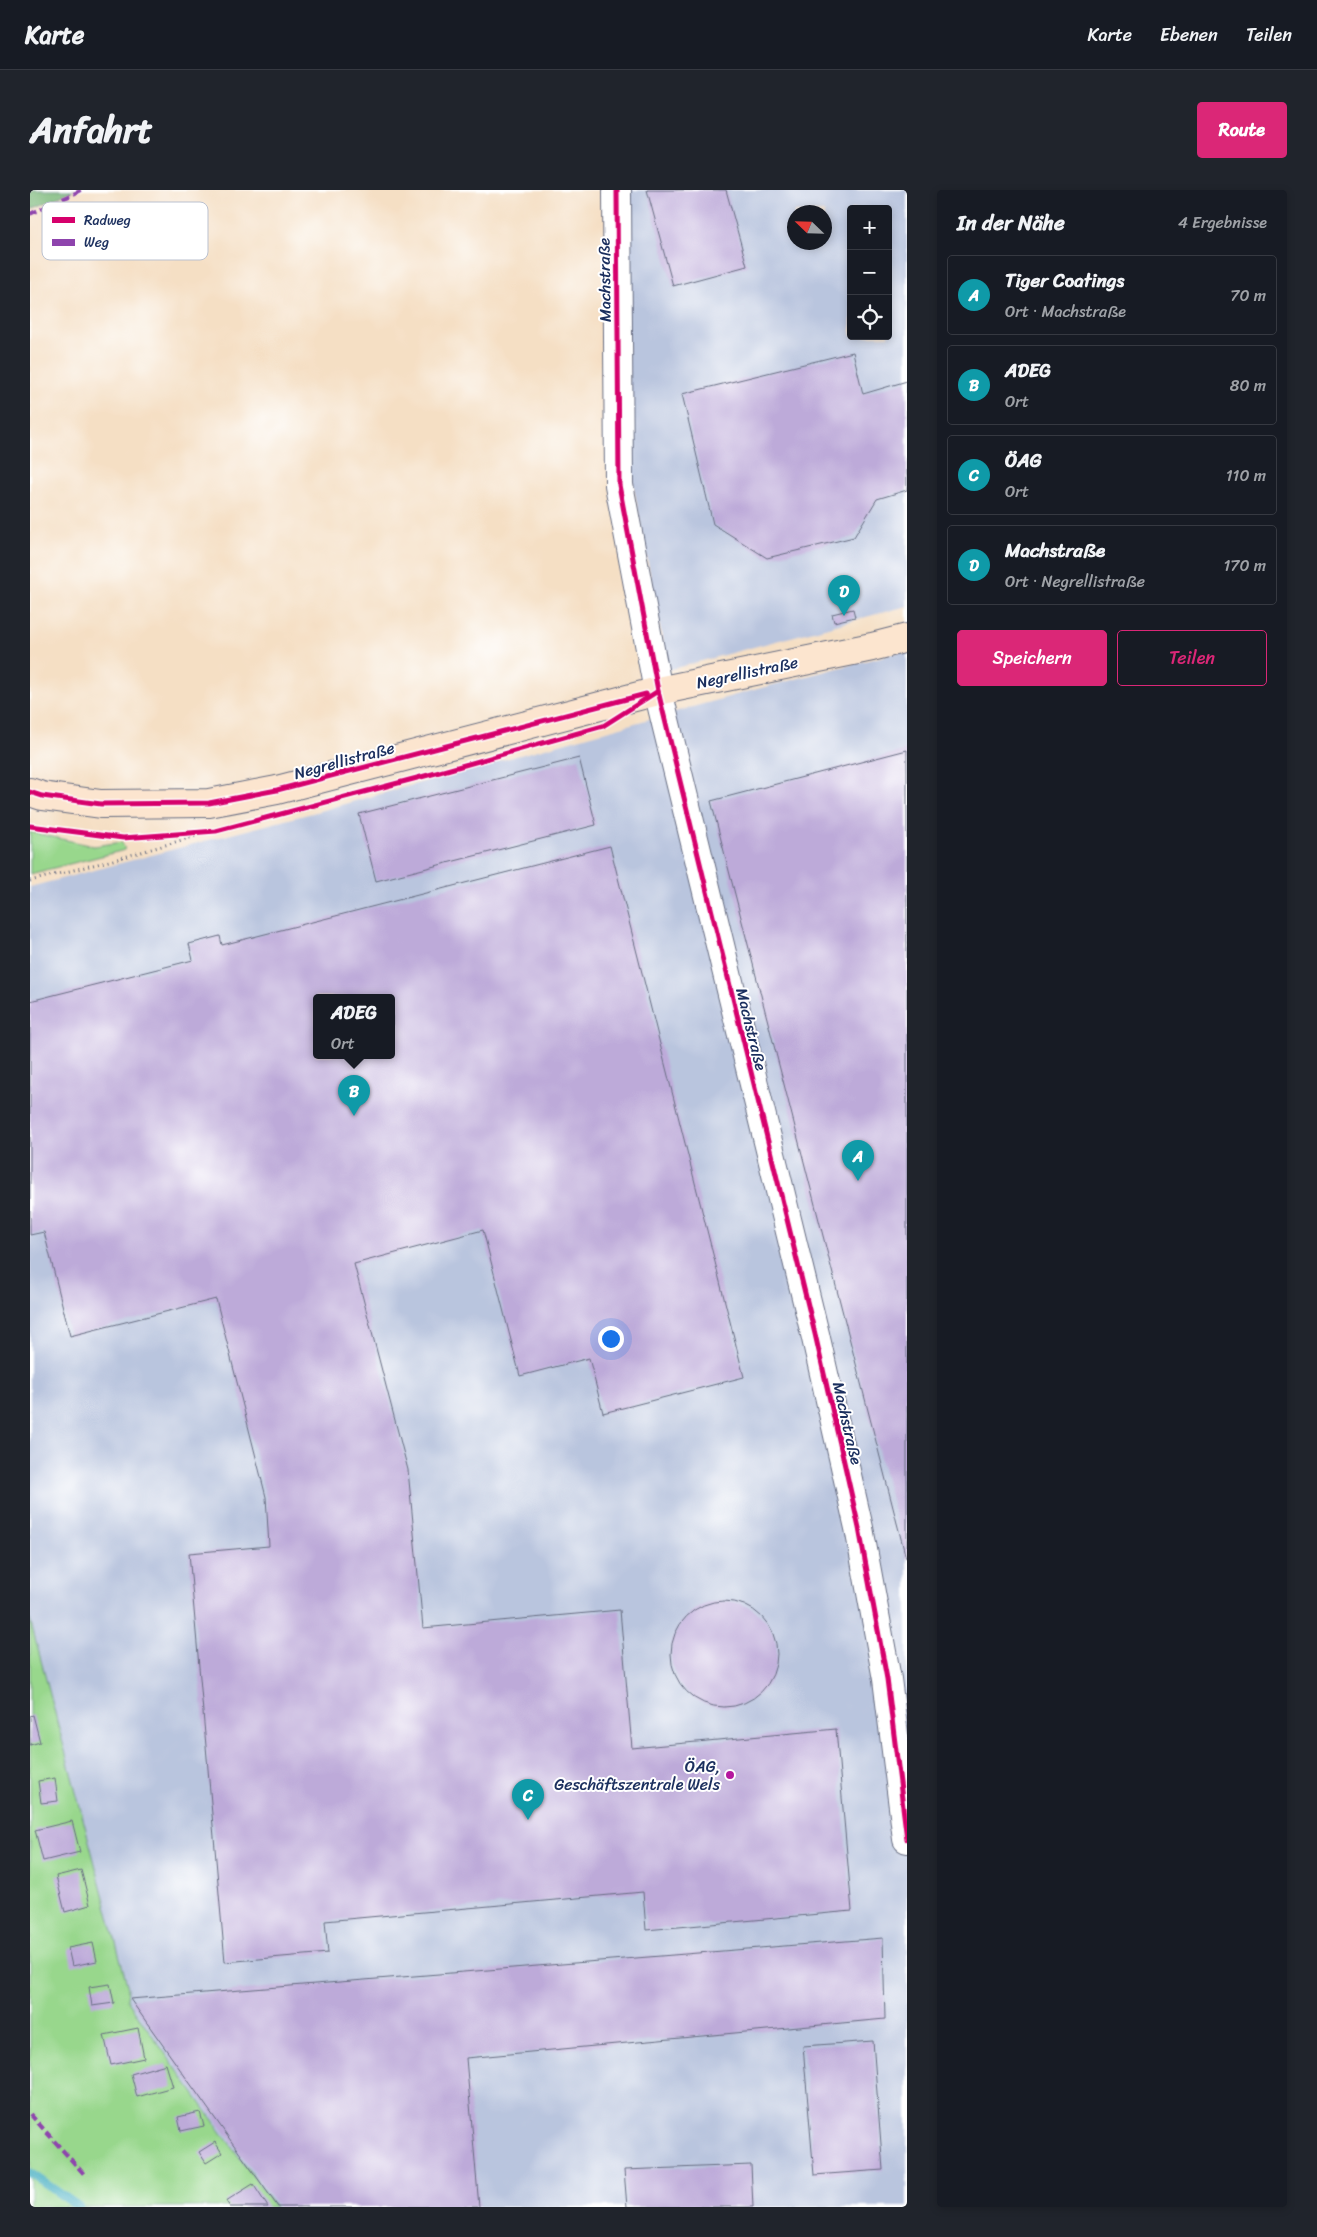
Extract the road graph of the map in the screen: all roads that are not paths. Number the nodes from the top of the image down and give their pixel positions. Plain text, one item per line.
1 (617, 190) edge
2 (907, 638) edge
3 (658, 691) junction
4 (30, 792) edge
5 (897, 1677) edge
6 (907, 1839) edge

1 - 3 street, Machstraße
2 - 3 main road, Negrellistraße
3 - 4 main road, Negrellistraße
3 - 5 street, Machstraße
5 - 6 street, Machstraße

